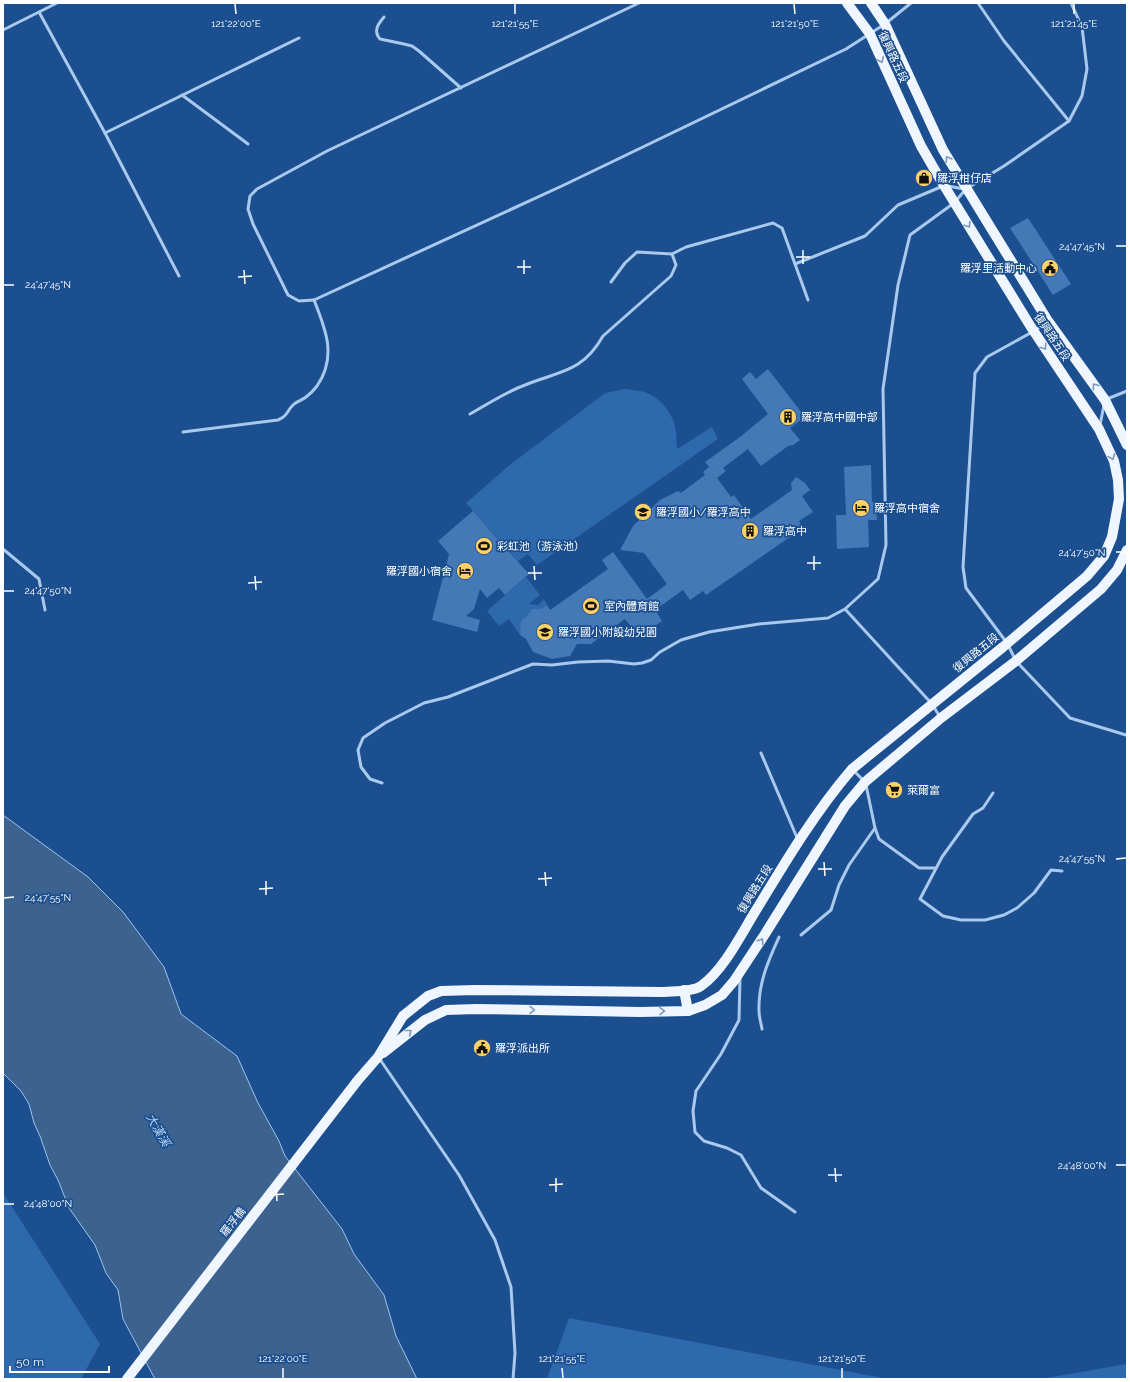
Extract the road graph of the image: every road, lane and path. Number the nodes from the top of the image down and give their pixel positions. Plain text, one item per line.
1 (57, 3) edge
2 (639, 3) edge
3 (847, 3) edge
4 (871, 3) edge
5 (912, 3) edge
6 (978, 3) edge
7 (1071, 3) edge
8 (39, 12) junction
9 (384, 17) dead end
10 (886, 24) junction
11 (3, 30) edge
12 (870, 34) junction
13 (299, 38) dead end
14 (461, 88) junction
15 (182, 95) junction
16 (1069, 121) junction
17 (105, 133) junction
18 (248, 144) dead end
19 (944, 186) junction
20 (966, 189) junction
21 (954, 203) junction
22 (672, 254) junction
23 (795, 264) junction
24 (179, 276) dead end
25 (611, 282) dead end
26 (314, 300) junction
27 (808, 300) dead end
28 (1048, 322) junction
29 (1034, 331) junction
30 (1127, 391) edge
31 (1104, 400) junction
32 (470, 414) dead end
33 (1099, 429) junction
34 (183, 432) dead end
35 (1127, 445) edge
36 (3, 549) edge
37 (1127, 550) edge
38 (845, 609) junction
39 (45, 610) dead end
40 (1007, 643) junction
41 (1016, 661) junction
42 (932, 704) junction
43 (941, 718) junction
44 (1126, 735) dead end
45 (761, 753) dead end
46 (852, 768) junction
47 (865, 782) junction
48 (382, 783) dead end
49 (993, 793) dead end
50 (876, 828) junction
51 (798, 841) junction
52 (935, 868) junction
53 (1062, 871) dead end
54 (801, 935) dead end
55 (779, 937) dead end
56 (740, 972) junction
57 (684, 990) junction
58 (521, 991) junction
59 (517, 1010) junction
60 (688, 1011) junction
61 (762, 1029) dead end
62 (378, 1057) junction
63 (358, 1080) joint
64 (795, 1212) dead end
65 (127, 1379) edge
66 (513, 1379) edge

1 - 8 lane
2 - 14 lane
3 - 12 main road, 復興路五段
4 - 10 main road, 復興路五段
5 - 10 lane
6 - 16 lane
7 - 16 lane
8 - 11 lane
8 - 17 lane
9 - 14 lane
10 - 12 lane
20 -> 10 main road, 復興路五段
12 -> 19 main road, 復興路五段
12 - 26 lane
13 - 15 lane
14 - 26 lane
15 - 17 lane
15 - 18 lane
16 - 20 lane
17 - 24 lane
19 - 20 lane
19 - 21 main road, 復興路五段
19 - 23 lane
20 - 21 lane
20 - 28 main road, 復興路五段
21 -> 29 main road, 復興路五段
21 - 38 lane
22 - 23 lane
22 - 25 lane
22 - 32 lane
23 - 27 lane
26 - 34 lane
28 - 29 lane
31 -> 28 main road, 復興路五段
29 -> 33 main road, 復興路五段
29 - 40 lane
30 - 31 lane
31 - 33 lane
31 - 35 main road, 復興路五段
33 -> 40 main road, 復興路五段
36 - 39 lane
37 - 41 main road, 復興路五段
38 - 42 lane
38 - 48 lane
40 - 41 lane
40 - 42 main road, 復興路五段
41 - 43 main road, 復興路五段
41 - 44 lane
42 - 43 lane
42 - 46 main road, 復興路五段
43 - 47 main road, 復興路五段
45 - 51 lane
46 - 47 lane
46 - 51 main road, 復興路五段
47 - 50 lane
56 -> 47 main road, 復興路五段
49 - 52 lane
50 - 52 lane
50 - 54 lane
51 - 57 main road, 復興路五段
52 - 53 lane
55 - 61 lane
56 - 60 main road, 復興路五段
56 - 64 lane
57 - 58 main road, 復興路五段
57 - 60 main road
58 - 59 main road
58 - 62 main road, 復興路五段
59 -> 60 main road, 復興路五段
62 -> 59 main road, 復興路五段
62 - 63 main road, 復興路五段
62 - 66 lane
63 - 65 main road, 羅浮橋

